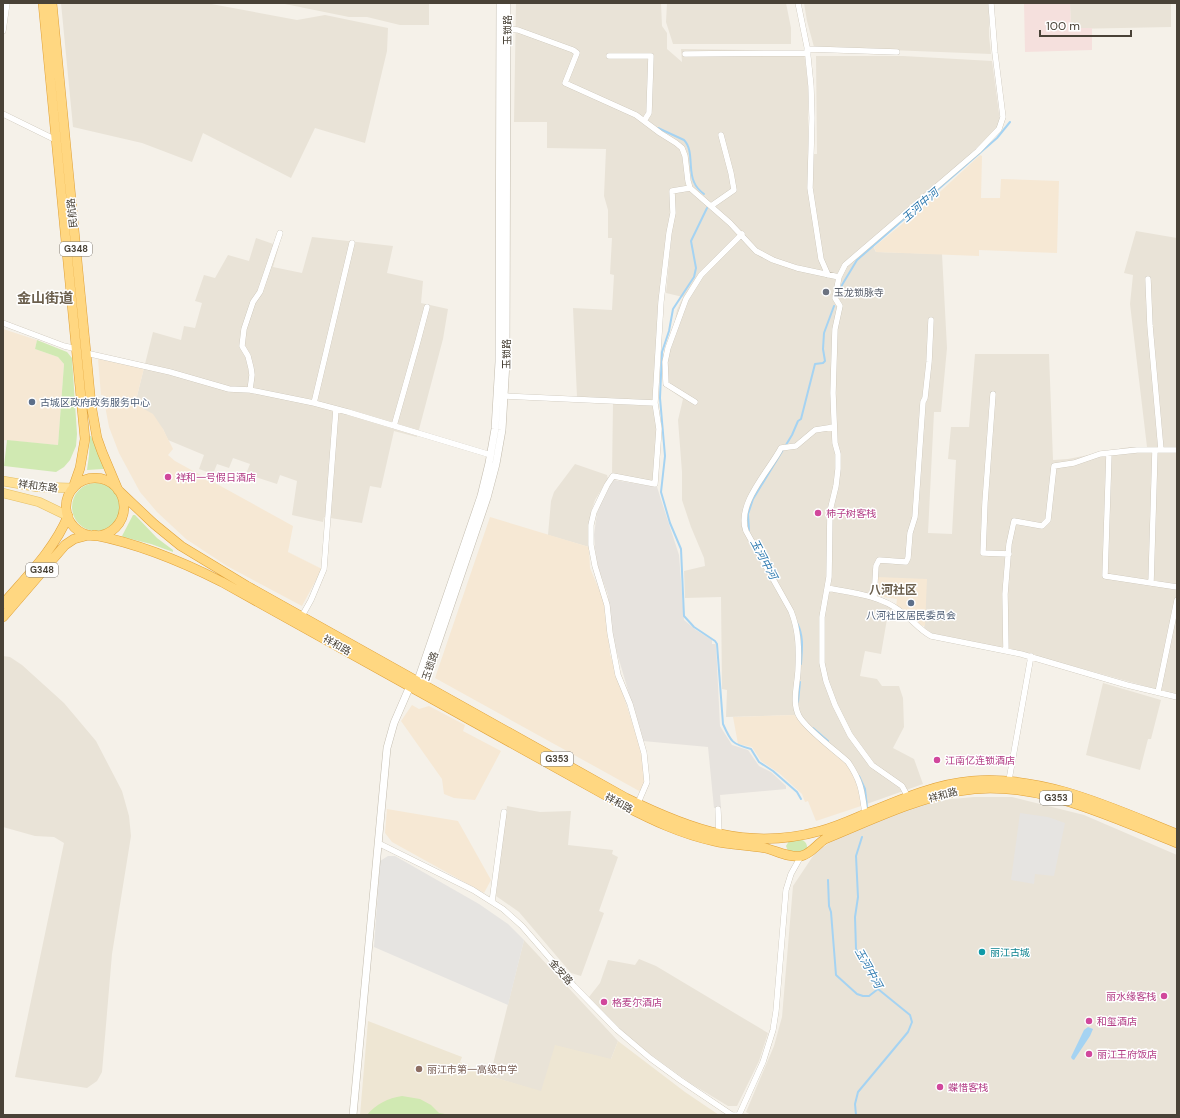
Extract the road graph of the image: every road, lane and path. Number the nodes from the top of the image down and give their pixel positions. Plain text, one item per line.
1 (7, 3) edge
2 (43, 3) edge
3 (52, 3) edge
4 (500, 3) edge
5 (507, 3) edge
6 (798, 3) edge
7 (991, 3) edge
8 (507, 29) junction
9 (3, 31) edge
10 (808, 51) junction
11 (897, 52) dead end
12 (685, 54) dead end
13 (609, 56) dead end
14 (3, 114) edge
15 (644, 121) junction
16 (721, 135) dead end
17 (56, 140) junction
18 (690, 188) junction
19 (711, 206) junction
20 (280, 233) dead end
21 (742, 234) junction
22 (352, 243) dead end
23 (828, 275) junction
24 (839, 277) junction
25 (1148, 279) dead end
26 (427, 307) dead end
27 (931, 320) dead end
28 (3, 323) edge
29 (81, 351) junction
30 (250, 390) junction
31 (993, 394) dead end
32 (505, 396) junction
33 (695, 402) dead end
34 (314, 403) junction
35 (655, 403) junction
36 (336, 409) junction
37 (394, 426) junction
38 (834, 427) junction
39 (1158, 450) junction
40 (1177, 450) edge
41 (1109, 453) junction
42 (491, 455) junction
43 (3, 481) edge
44 (73, 488) junction
45 (118, 490) junction
46 (3, 493) edge
47 (68, 516) junction
48 (91, 535) junction
49 (1008, 554) junction
50 (1152, 583) junction
51 (1177, 587) edge
52 (827, 588) junction
53 (874, 598) junction
54 (1177, 600) edge
55 (3, 604) edge
56 (3, 616) edge
57 (302, 616) junction
58 (1006, 650) junction
59 (1031, 656) junction
60 (418, 686) junction
61 (1158, 692) junction
62 (1177, 697) edge
63 (1009, 780) junction
64 (908, 798) junction
65 (638, 803) junction
66 (718, 809) dead end
67 (504, 812) dead end
68 (865, 814) junction
69 (719, 834) junction
70 (807, 834) junction
71 (1177, 834) edge
72 (783, 838) junction
73 (1177, 842) edge
74 (378, 843) junction
75 (814, 847) junction
76 (784, 854) junction
77 (801, 856) junction
78 (492, 902) junction
79 (353, 1115) edge
80 (736, 1115) edge

1 - 9 street
2 - 17 highway, 民航路 / G348
3 - 29 highway, 民航路 / G348
4 - 42 street, 玉锁路
5 - 8 street, 玉锁路
6 - 10 street
7 - 24 street
8 - 15 street
8 - 32 street, 玉锁路
10 - 11 street
10 - 12 street
10 - 23 street
13 - 15 street
14 - 17 street
15 - 18 street
16 - 19 street
17 - 29 highway, 民航路 / G348
18 - 19 street
18 - 35 street
19 - 21 street
20 - 30 street
21 - 23 street
21 - 33 street
22 - 34 street
23 - 24 street
24 - 38 street
25 - 39 street
26 - 37 street
27 - 53 street
28 - 29 street
29 - 30 street
29 - 44 highway, 民航路 / G348
29 - 45 highway, 民航路 / G348
30 - 34 street
31 - 49 street
32 - 35 street
32 - 60 street, 玉锁路
34 - 36 street
35 - 65 street
36 - 37 street
36 - 57 street
37 - 42 street
38 - 52 street
38 - 68 street
39 - 40 street
39 - 41 street
39 - 50 street
41 - 49 street
41 - 50 street
42 - 60 street, 玉锁路
43 - 44 main road, 祥和东路
44 - 45 highway
44 - 47 highway, G348
45 - 48 highway, G348
45 - 57 highway, 祥和路 / G353
46 - 47 main road, 祥和东路
47 - 48 highway
47 - 55 highway, G348
48 - 56 highway, G348
48 - 60 highway, 祥和路 / G353
49 - 58 street
50 - 51 street
52 - 53 street
52 - 64 street
53 - 58 street
54 - 61 street
57 - 60 highway, 祥和路 / G353
58 - 59 street
59 - 61 street
59 - 63 street
60 - 65 highway, 祥和路 / G353
60 - 74 street
60 - 76 highway, 祥和路 / G353
61 - 62 street
63 - 64 highway, 祥和路 / G353
63 - 71 highway, 祥和路 / G353
64 - 68 highway, 祥和路 / G353
65 - 69 highway, 祥和路 / G353
66 - 69 street
67 - 78 street
68 - 70 highway, 祥和路 / G353
69 - 72 highway, 祥和路 / G353
70 - 72 highway, 祥和路 / G353
70 - 75 highway
72 - 76 highway
73 - 75 highway, 祥和路 / G353
74 - 78 street, 金安路
74 - 79 street
75 - 77 highway, 祥和路 / G353
76 - 77 highway, 祥和路 / G353
77 - 80 street, 金安路
78 - 80 street, 金安路

